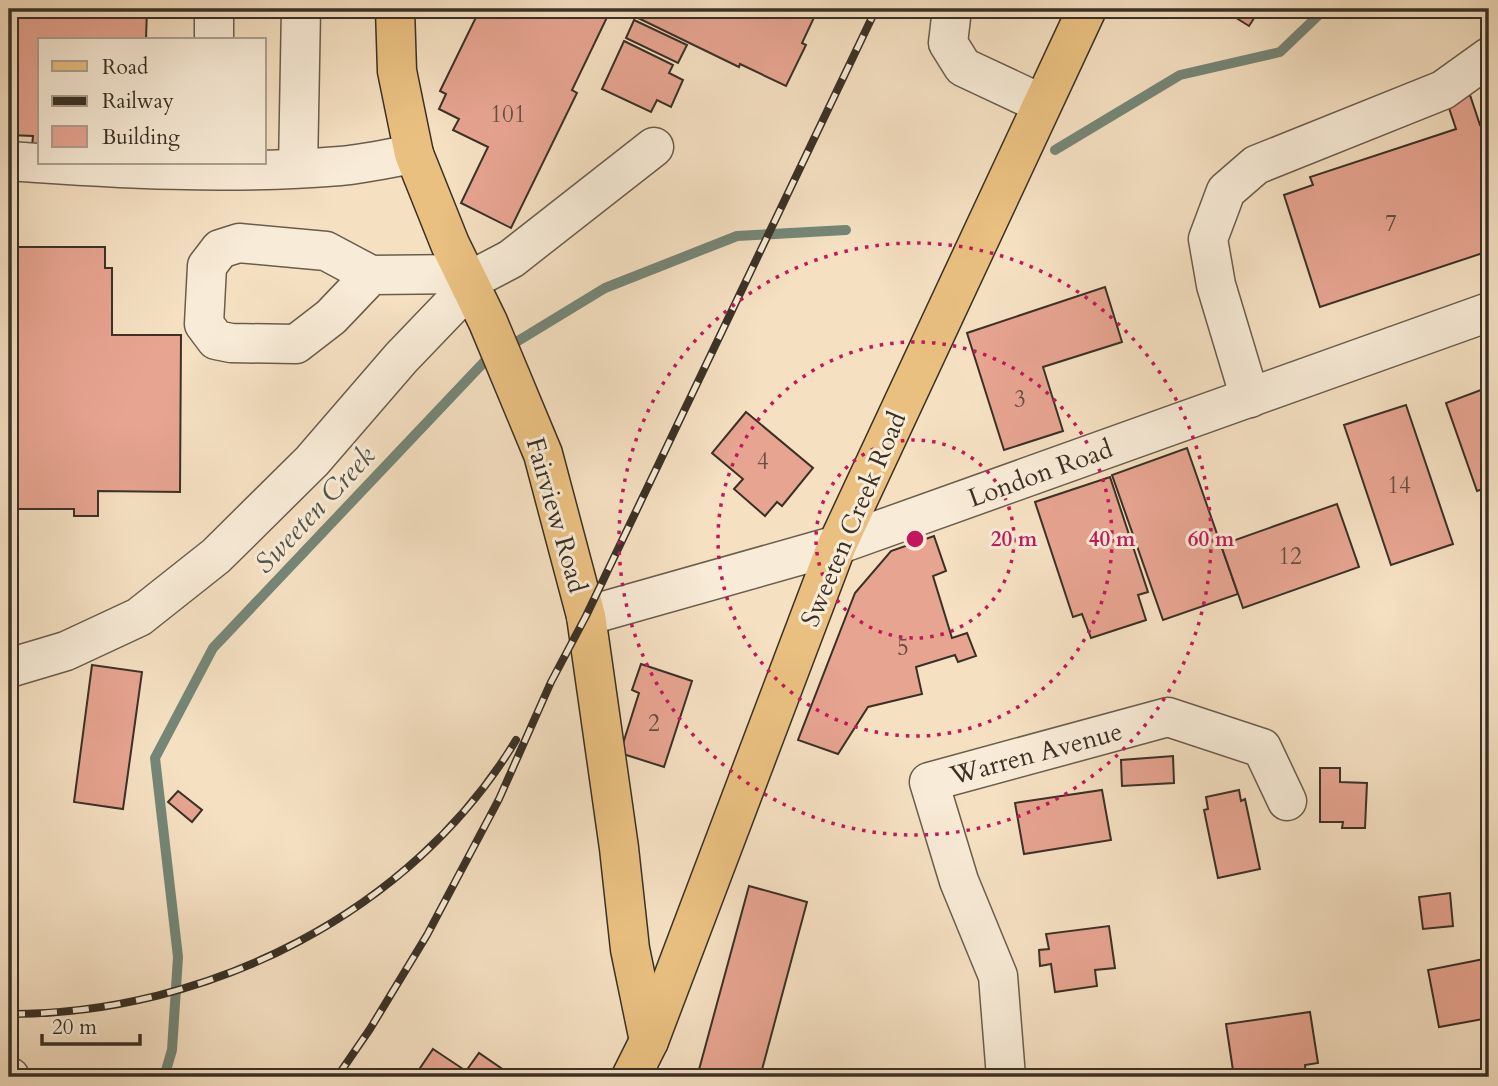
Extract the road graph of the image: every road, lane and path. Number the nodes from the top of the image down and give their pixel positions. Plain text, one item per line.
1 (214, 9) edge
2 (301, 9) edge
3 (395, 9) edge
4 (952, 9) edge
5 (1087, 9) edge
6 (214, 38) edge
7 (1489, 57) edge
8 (1042, 104) junction
9 (654, 147) dead end
10 (414, 153) junction
11 (9, 161) edge
12 (38, 163) edge
13 (51, 164) edge
14 (212, 167) edge
15 (298, 168) junction
16 (371, 275) dead end
17 (469, 280) junction
18 (1489, 312) edge
19 (1250, 398) junction
20 (837, 545) junction
21 (586, 616) junction
22 (9, 668) edge
23 (1287, 801) dead end
24 (649, 1041) junction
25 (631, 1077) edge
26 (1006, 1077) edge

1 - 6 street
2 - 15 street
3 - 10 main road, Fairview Road
4 - 8 street
5 - 8 main road, Sweeten Creek Road
7 - 19 street
8 - 20 main road, Sweeten Creek Road
9 - 17 street
10 - 15 street
10 - 17 main road, Fairview Road
11 - 12 street
13 - 14 street
14 - 15 street
16 - 17 street
17 - 21 main road, Fairview Road
17 - 22 street
18 - 19 street, London Road
19 - 20 street, London Road
20 - 21 street, London Road
20 - 24 main road, Sweeten Creek Road
21 - 24 main road, Fairview Road
23 - 26 street, Warren Avenue
24 - 25 main road, Sweeten Creek Road

